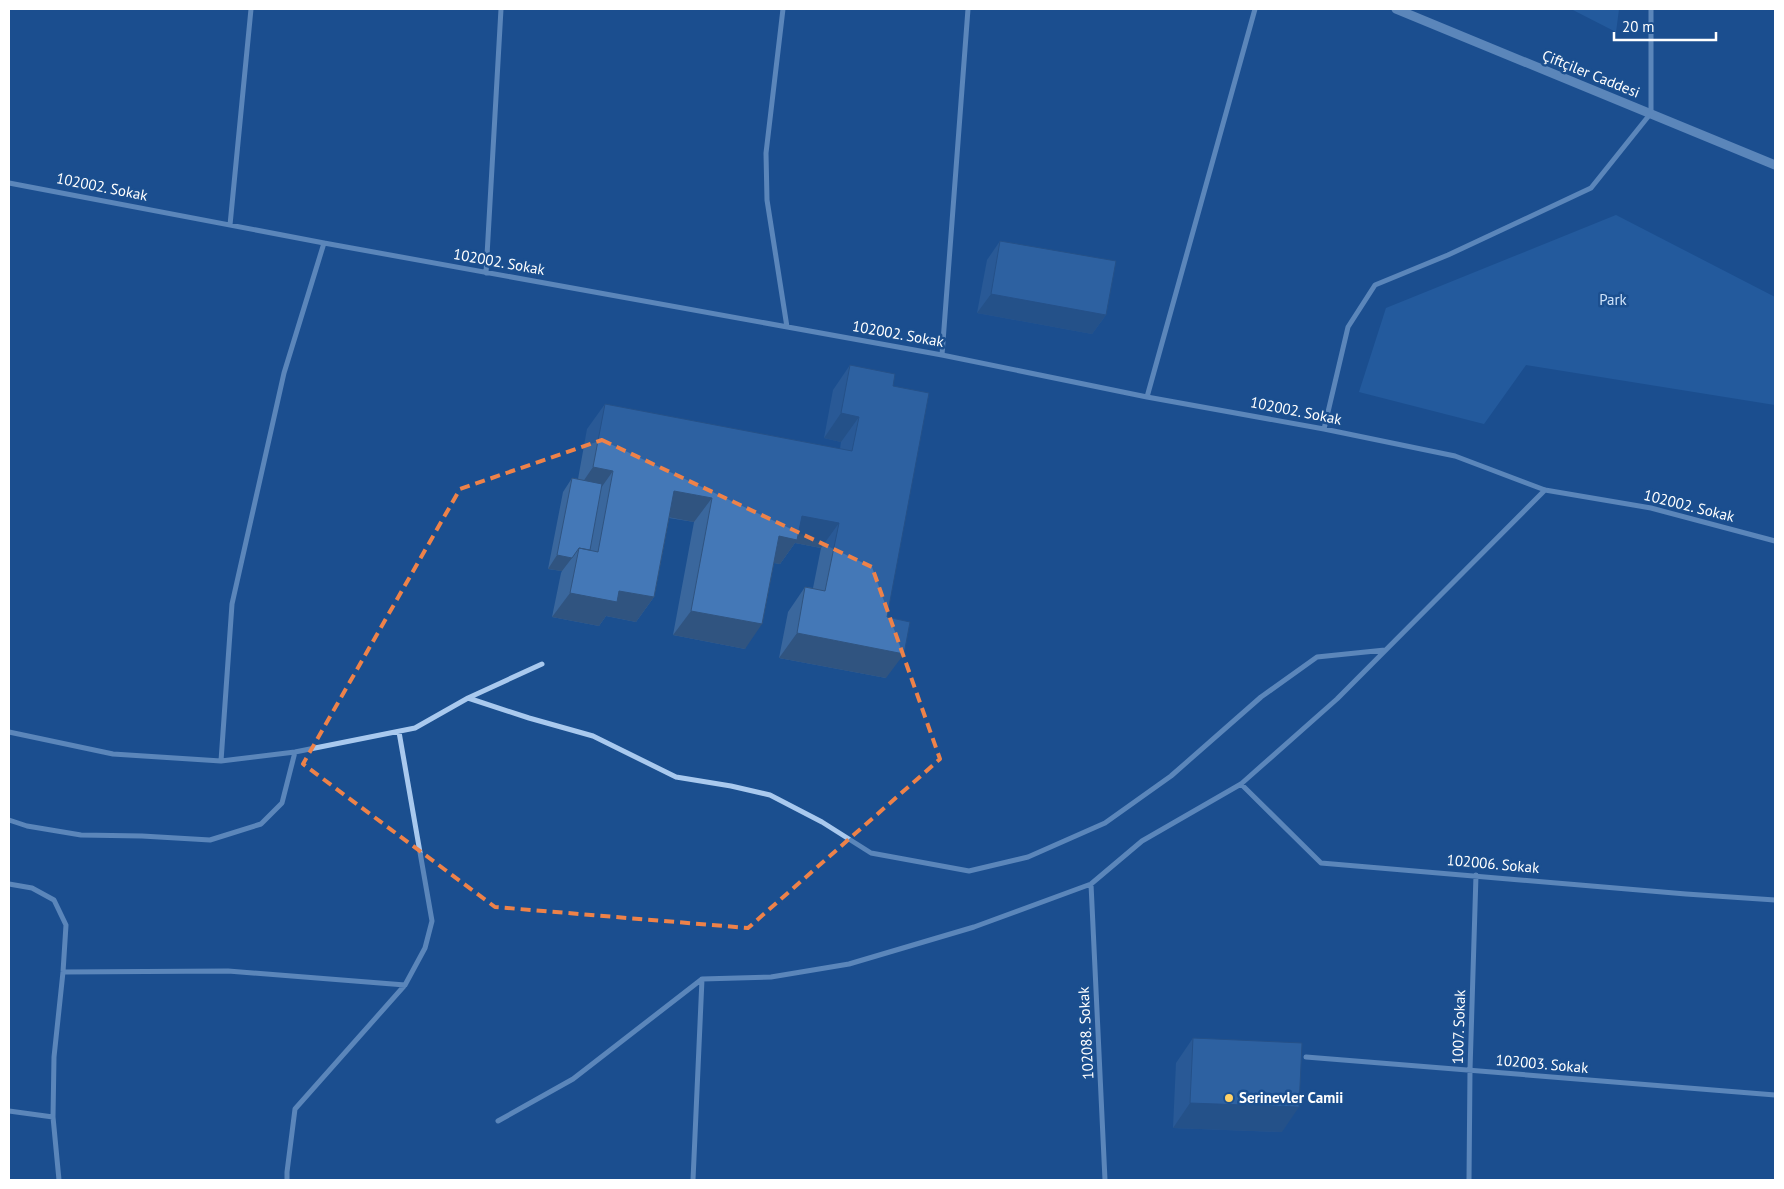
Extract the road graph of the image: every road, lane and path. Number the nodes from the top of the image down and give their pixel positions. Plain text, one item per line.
1 (251, 9) edge
2 (501, 9) edge
3 (783, 9) edge
4 (968, 9) edge
5 (1255, 9) edge
6 (1396, 9) edge
7 (1651, 9) edge
8 (1651, 113) junction
9 (1775, 164) edge
10 (9, 183) edge
11 (230, 224) junction
12 (324, 243) junction
13 (486, 272) junction
14 (787, 327) junction
15 (942, 355) junction
16 (1147, 397) junction
17 (1324, 429) junction
18 (1545, 490) junction
19 (1775, 540) edge
20 (1385, 650) junction
21 (542, 664) dead end
22 (468, 698) junction
23 (9, 732) edge
24 (399, 732) junction
25 (295, 752) junction
26 (221, 761) junction
27 (1241, 784) junction
28 (9, 820) edge
29 (1476, 875) junction
30 (9, 884) edge
31 (1091, 884) junction
32 (1775, 900) edge
33 (63, 972) junction
34 (702, 979) junction
35 (405, 985) junction
36 (1306, 1057) dead end
37 (1470, 1070) junction
38 (1775, 1095) edge
39 (9, 1112) edge
40 (53, 1117) junction
41 (498, 1121) dead end
42 (59, 1180) edge
43 (287, 1180) edge
44 (693, 1180) edge
45 (1106, 1180) edge
46 (1469, 1180) edge

1 - 11 street
2 - 13 street
3 - 14 street
4 - 15 street
5 - 16 street
6 - 8 street, Çiftçiler Caddesi
7 - 8 street
8 - 9 street, Çiftçiler Caddesi
8 - 17 street
10 - 11 street, 102002. Sokak
11 - 12 street, 102002. Sokak
12 - 13 street, 102002. Sokak
12 - 26 street
13 - 14 street, 102002. Sokak
14 - 15 street, 102002. Sokak
15 - 16 street, 102002. Sokak
16 - 17 street, 102002. Sokak
17 - 18 street, 102002. Sokak
18 - 19 street, 102002. Sokak
18 - 20 street
20 - 22 street
20 - 27 street
21 - 22 street
22 - 24 street
23 - 26 street
24 - 25 street
24 - 35 street
25 - 26 street
25 - 28 street
27 - 29 street, 102006. Sokak
27 - 31 street
29 - 32 street, 102006. Sokak
29 - 37 street, 1007. Sokak
30 - 33 street
31 - 34 street
31 - 45 street, 102088. Sokak
33 - 35 street
33 - 40 street
34 - 41 street
34 - 44 street
35 - 43 street
36 - 37 street, 102003. Sokak
37 - 38 street, 102003. Sokak
37 - 46 street, 1007. Sokak
39 - 40 street
40 - 42 street

